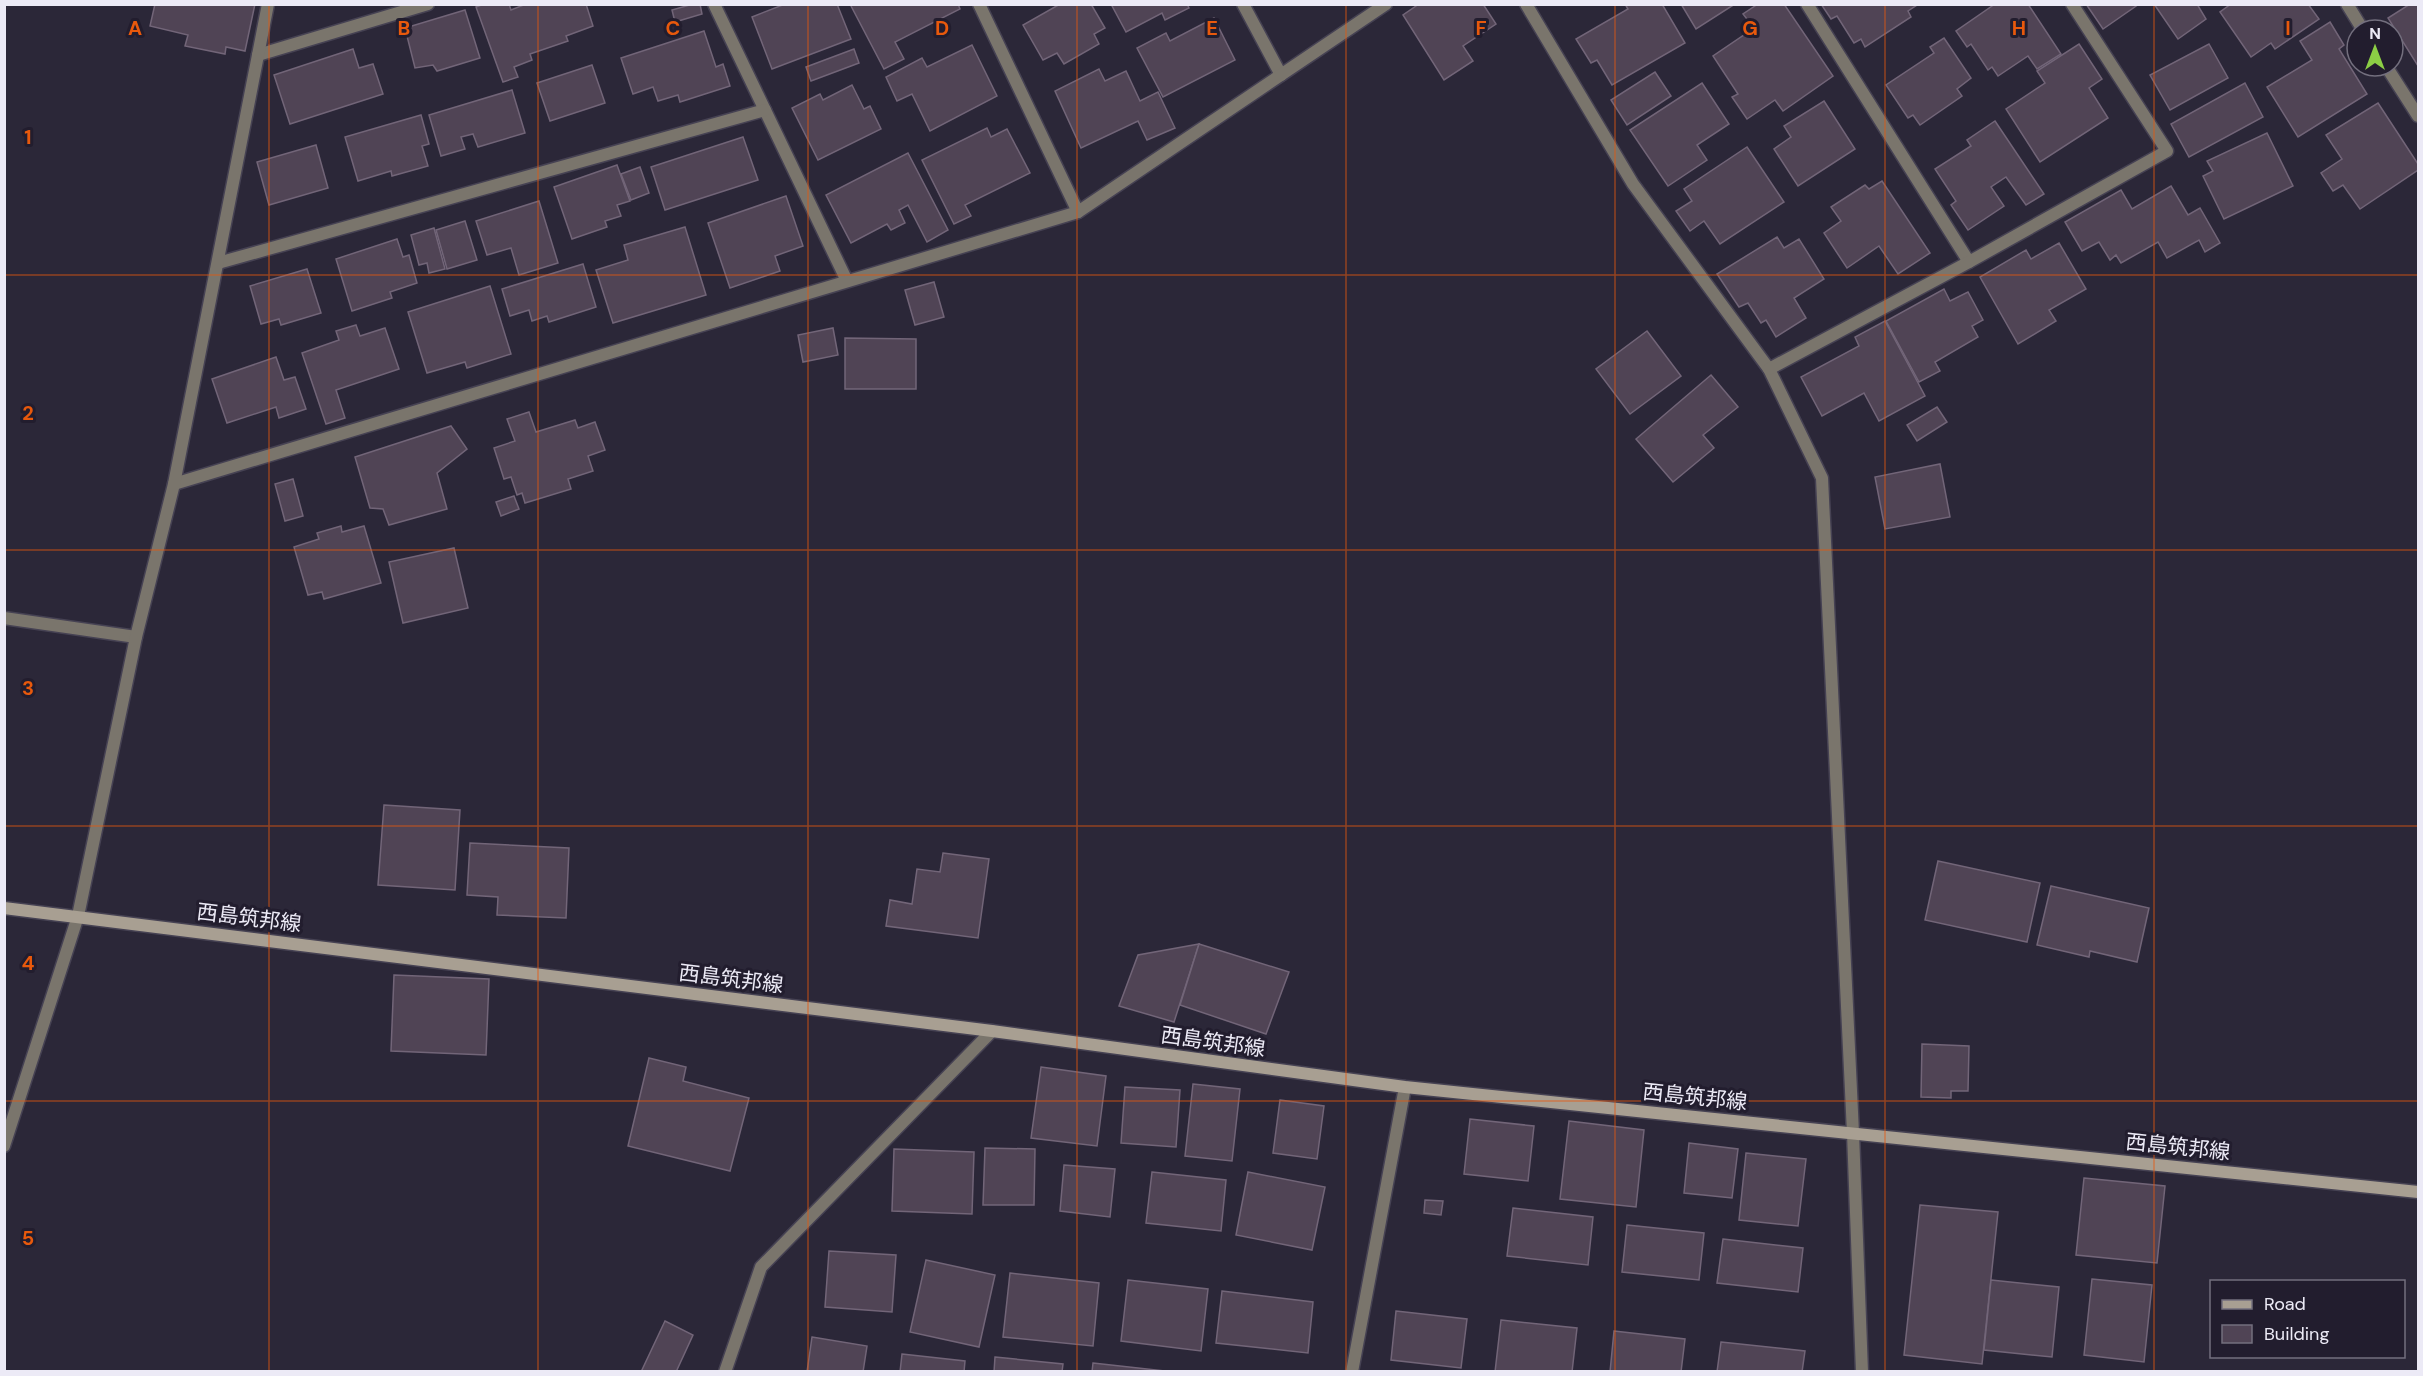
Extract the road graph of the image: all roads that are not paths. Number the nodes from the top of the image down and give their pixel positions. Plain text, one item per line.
1 (268, 4) edge
2 (428, 4) edge
3 (714, 4) edge
4 (979, 4) edge
5 (1243, 4) edge
6 (1386, 4) edge
7 (1526, 4) edge
8 (1807, 4) edge
9 (2072, 4) edge
10 (2347, 4) edge
11 (2356, 18) edge
12 (258, 55) junction
13 (1281, 75) junction
14 (2394, 78) edge
15 (765, 110) junction
16 (2418, 116) edge
17 (1078, 212) junction
18 (1969, 262) junction
19 (218, 263) junction
20 (847, 281) junction
21 (1769, 369) junction
22 (174, 484) junction
23 (4, 618) edge
24 (136, 637) junction
25 (4, 908) edge
26 (78, 916) junction
27 (992, 1031) junction
28 (1405, 1088) junction
29 (1853, 1133) junction
30 (4, 1146) edge
31 (2418, 1192) edge
32 (725, 1371) edge
33 (1352, 1371) edge
34 (1862, 1371) edge

1 - 12 street
2 - 12 street
3 - 15 street
4 - 17 street
5 - 13 street
6 - 13 street
7 - 21 street
8 - 18 street
9 - 18 street
10 - 11 street
12 - 19 street
13 - 17 street
14 - 16 street
15 - 19 street
15 - 20 street
17 - 20 street
18 - 21 street
19 - 22 street
20 - 22 street
21 - 29 street
22 - 24 street
23 - 24 street
24 - 26 street
25 - 26 main road, 西島筑邦線
26 - 27 main road, 西島筑邦線
26 - 30 street
27 - 28 main road, 西島筑邦線
27 - 32 street
28 - 29 main road, 西島筑邦線
28 - 33 street
29 - 31 main road, 西島筑邦線
29 - 34 street

